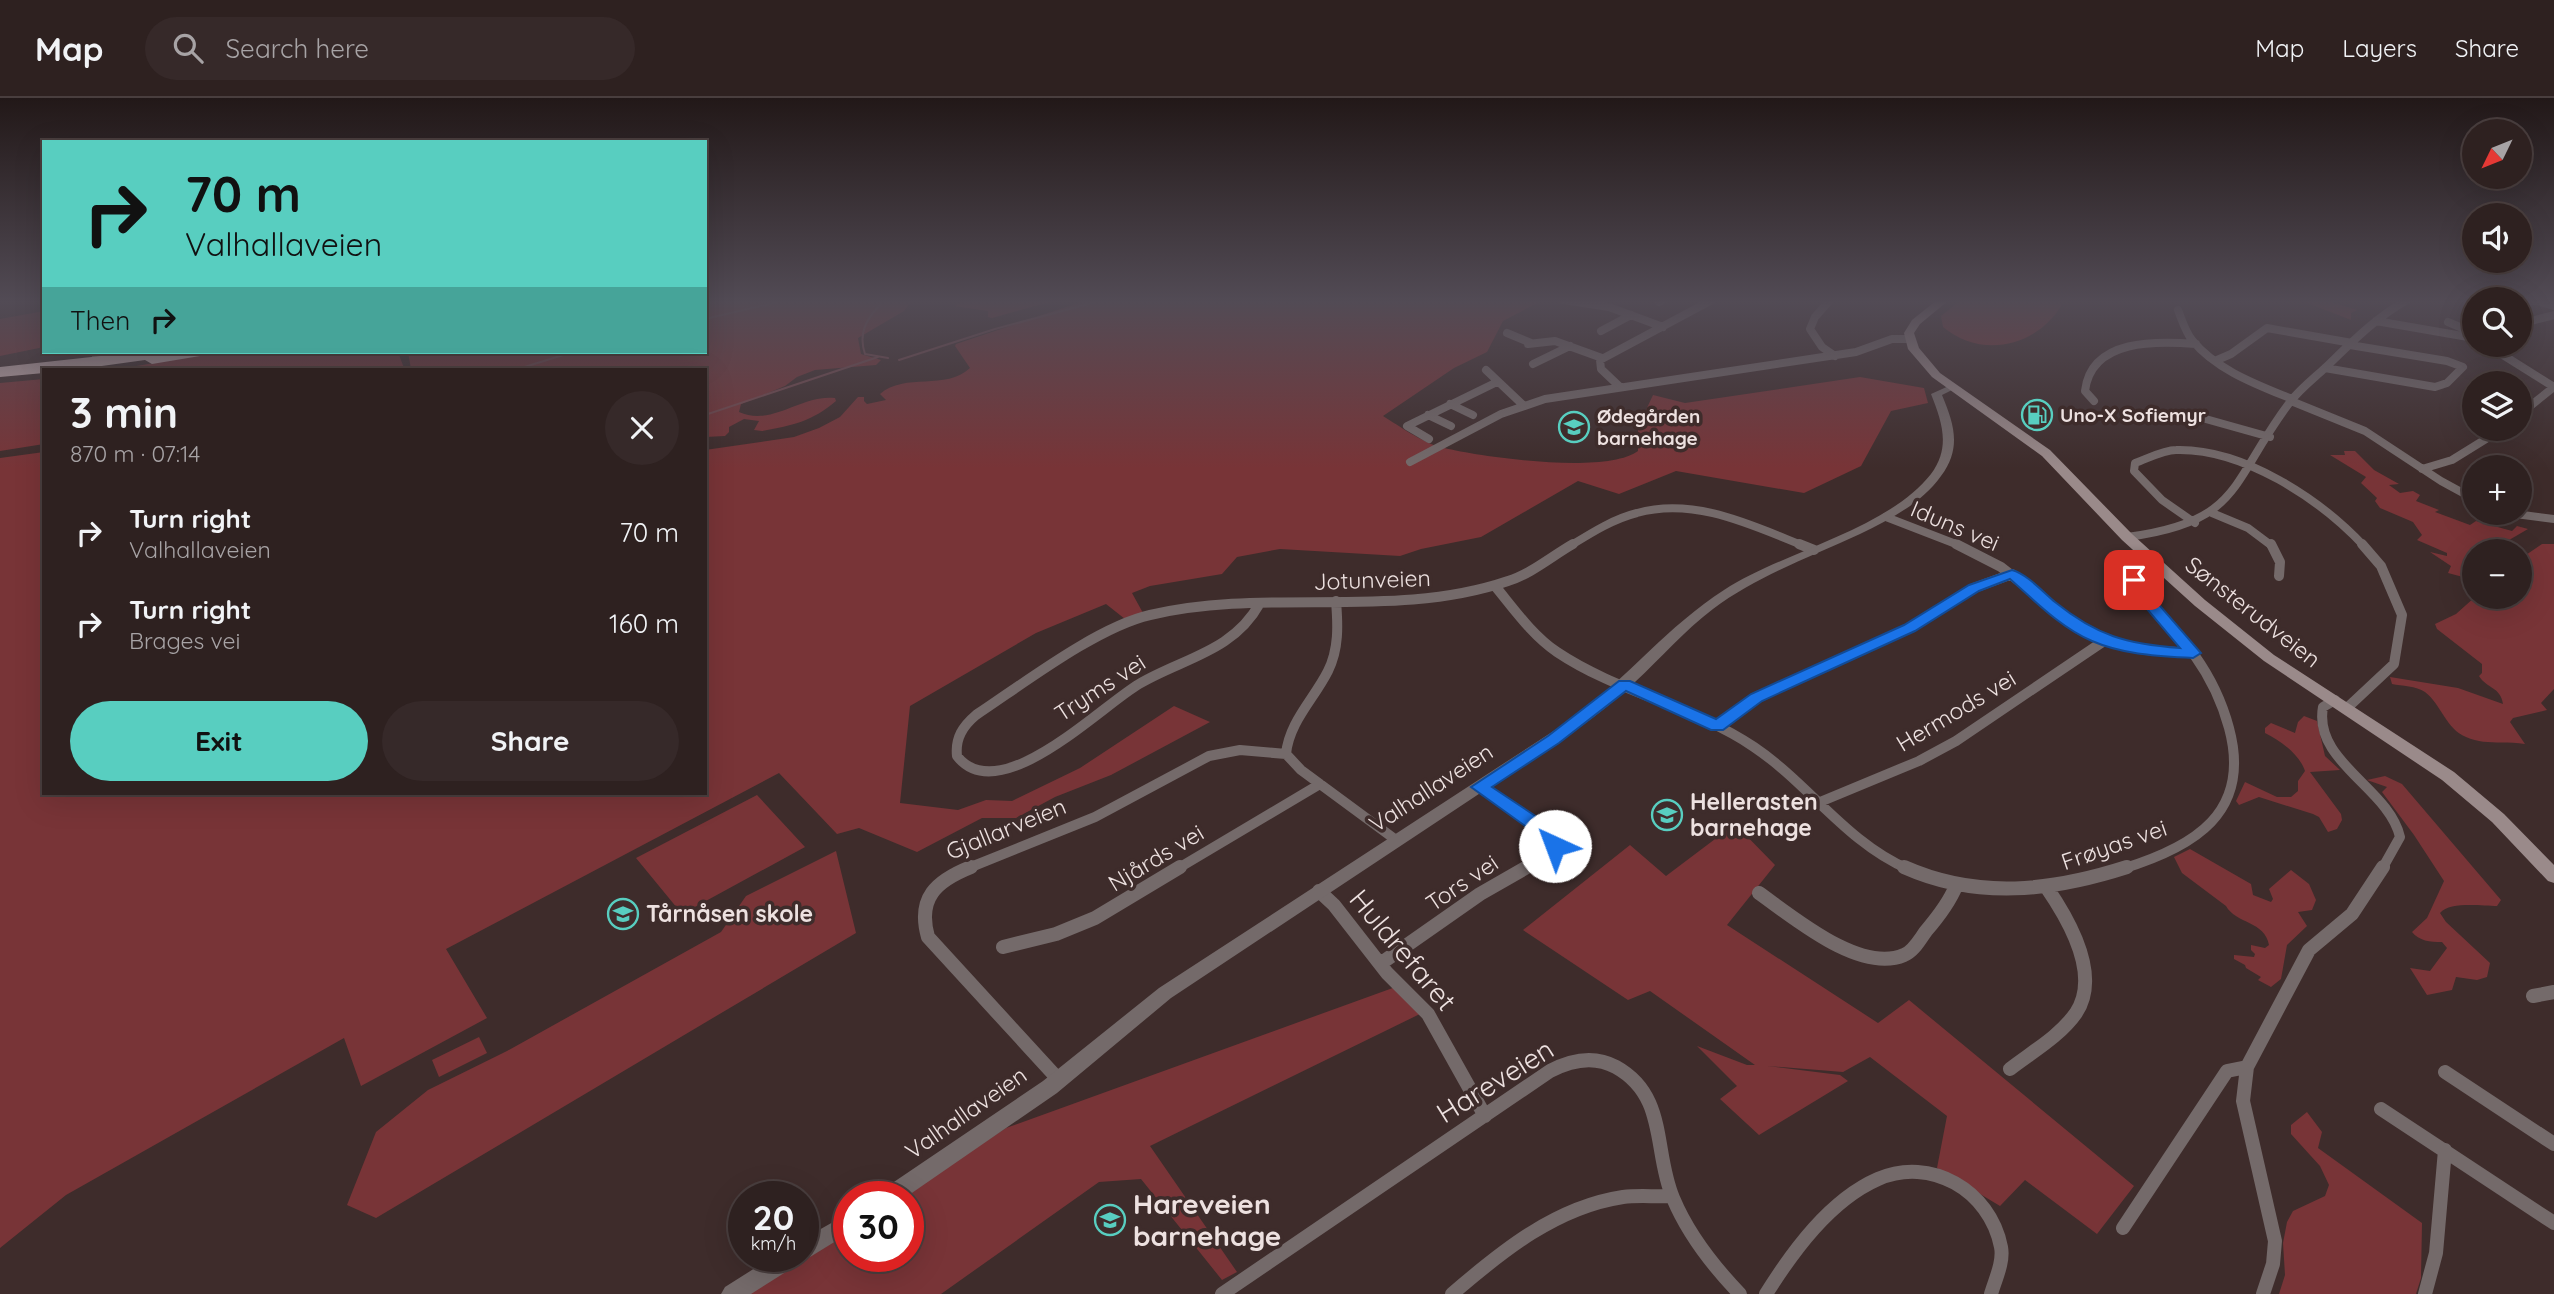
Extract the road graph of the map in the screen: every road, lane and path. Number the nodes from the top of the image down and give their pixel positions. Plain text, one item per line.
1 (140, 356) edge
2 (145, 356) edge
3 (1550, 356) edge
4 (1596, 356) edge
5 (1606, 356) edge
6 (1835, 356) edge
7 (1920, 356) edge
8 (2107, 356) edge
9 (2212, 356) edge
10 (2230, 356) edge
11 (2338, 356) edge
12 (2417, 356) edge
13 (2506, 357) edge
14 (1602, 358) junction
15 (99, 359) edge
16 (2217, 360) junction
17 (1534, 364) dead end
18 (53, 368) edge
19 (2325, 368) junction
20 (42, 369) edge
21 (1486, 370) dead end
22 (3, 374) edge
23 (42, 375) edge
24 (1497, 382) junction
25 (1620, 387) junction
26 (2554, 387) edge
27 (1954, 390) junction
28 (2291, 400) junction
29 (2094, 401) dead end
30 (1450, 404) junction
31 (2532, 404) edge
32 (1523, 405) junction
33 (1428, 415) junction
34 (1474, 415) dead end
35 (2195, 416) dead end
36 (1451, 426) dead end
37 (2270, 437) junction
38 (1429, 439) dead end
39 (2483, 441) edge
40 (1410, 462) dead end
41 (2252, 467) junction
42 (2422, 469) junction
43 (2462, 492) edge
44 (2212, 513) junction
45 (1886, 517) junction
46 (2532, 518) edge
47 (2554, 519) edge
48 (2196, 523) junction
49 (2127, 537) junction
50 (1814, 550) junction
51 (2162, 570) junction
52 (2012, 574) junction
53 (2279, 576) dead end
54 (1495, 586) junction
55 (1336, 601) junction
56 (1260, 603) junction
57 (2104, 641) junction
58 (2193, 653) junction
59 (1625, 684) junction
60 (2341, 704) junction
61 (1717, 726) junction
62 (956, 751) joint
63 (1286, 754) junction
64 (1321, 784) junction
65 (1480, 787) junction
66 (1820, 802) junction
67 (1396, 841) junction
68 (2554, 876) edge
69 (1956, 886) junction
70 (2047, 888) junction
71 (1319, 891) junction
72 (1759, 892) dead end
73 (1003, 947) dead end
74 (1380, 964) junction
75 (2554, 992) edge
76 (2533, 996) dead end
77 (2247, 1068) junction
78 (2010, 1069) dead end
79 (2445, 1072) dead end
80 (1059, 1080) junction
81 (2381, 1109) dead end
82 (1485, 1116) junction
83 (2554, 1144) edge
84 (2445, 1150) junction
85 (914, 1181) edge
86 (1672, 1196) junction
87 (2554, 1223) edge
88 (2123, 1228) dead end
89 (767, 1272) edge
90 (732, 1294) edge
91 (1222, 1294) edge
92 (1452, 1294) edge
93 (1740, 1294) edge
94 (1766, 1294) edge
95 (1991, 1294) edge
96 (2263, 1294) edge
97 (2424, 1294) edge

1 - 18 highway
2 - 15 highway
3 - 17 street
4 - 14 street
5 - 14 street
6 - 25 street
7 - 27 main road, Sønsterudveien
8 - 29 street
9 - 16 street
10 - 16 street
11 - 19 street
12 - 19 street
13 - 26 street
14 - 25 street
15 - 22 highway
16 - 28 street
19 - 28 street
20 - 22 highway
21 - 24 street
22 - 23 highway
24 - 30 street
24 - 32 street
25 - 32 street
26 - 31 street
27 - 45 street, Valhallaveien
27 - 49 main road, Sønsterudveien
28 - 37 street
28 - 42 street
30 - 33 street
30 - 34 street
32 - 40 street
33 - 36 street
33 - 38 street
35 - 37 street
37 - 41 street
39 - 42 street
41 - 44 street
41 - 48 street
41 - 60 street
42 - 43 street
44 - 48 street
44 - 53 street
45 - 50 street, Valhallaveien
45 - 52 street, Iduns vei
46 - 47 street
48 - 49 street
49 - 51 main road, Sønsterudveien
50 - 54 street, Jotunveien
50 - 59 street, Valhallaveien
51 - 58 street, Frøyas vei
51 - 60 main road, Sønsterudveien
52 - 57 street, Iduns vei
52 - 61 street
54 - 55 street, Jotunveien
54 - 59 street, Frøyas vei
55 - 56 street, Jotunveien
55 - 63 street
56 - 62 street, Jotunveien
56 - 62 street, Tryms vei
57 - 58 street, Iduns vei
57 - 66 street, Hermods vei
58 - 70 street, Frøyas vei
59 - 61 street, Frøyas vei
59 - 65 street, Valhallaveien
60 - 68 main road, Sønsterudveien
60 - 77 street
61 - 66 street, Frøyas vei
63 - 64 street
63 - 80 street, Gjallarveien
64 - 67 street
64 - 73 street, Njårds vei
65 - 67 street, Valhallaveien
65 - 74 street, Tors vei
66 - 69 street, Frøyas vei
67 - 71 street, Valhallaveien
69 - 70 street, Frøyas vei
69 - 72 street
70 - 78 street, Frøyas vei
71 - 74 street, Huldrefaret
71 - 80 street, Valhallaveien
74 - 82 street, Huldrefaret
75 - 76 street
77 - 88 street
77 - 96 street
79 - 83 street
80 - 85 street, Valhallaveien
81 - 84 street
82 - 86 street, Hareveien
82 - 91 street, Hareveien
84 - 87 street
84 - 97 street
86 - 92 street
86 - 93 street, Hareveien
89 - 90 street
94 - 95 street

